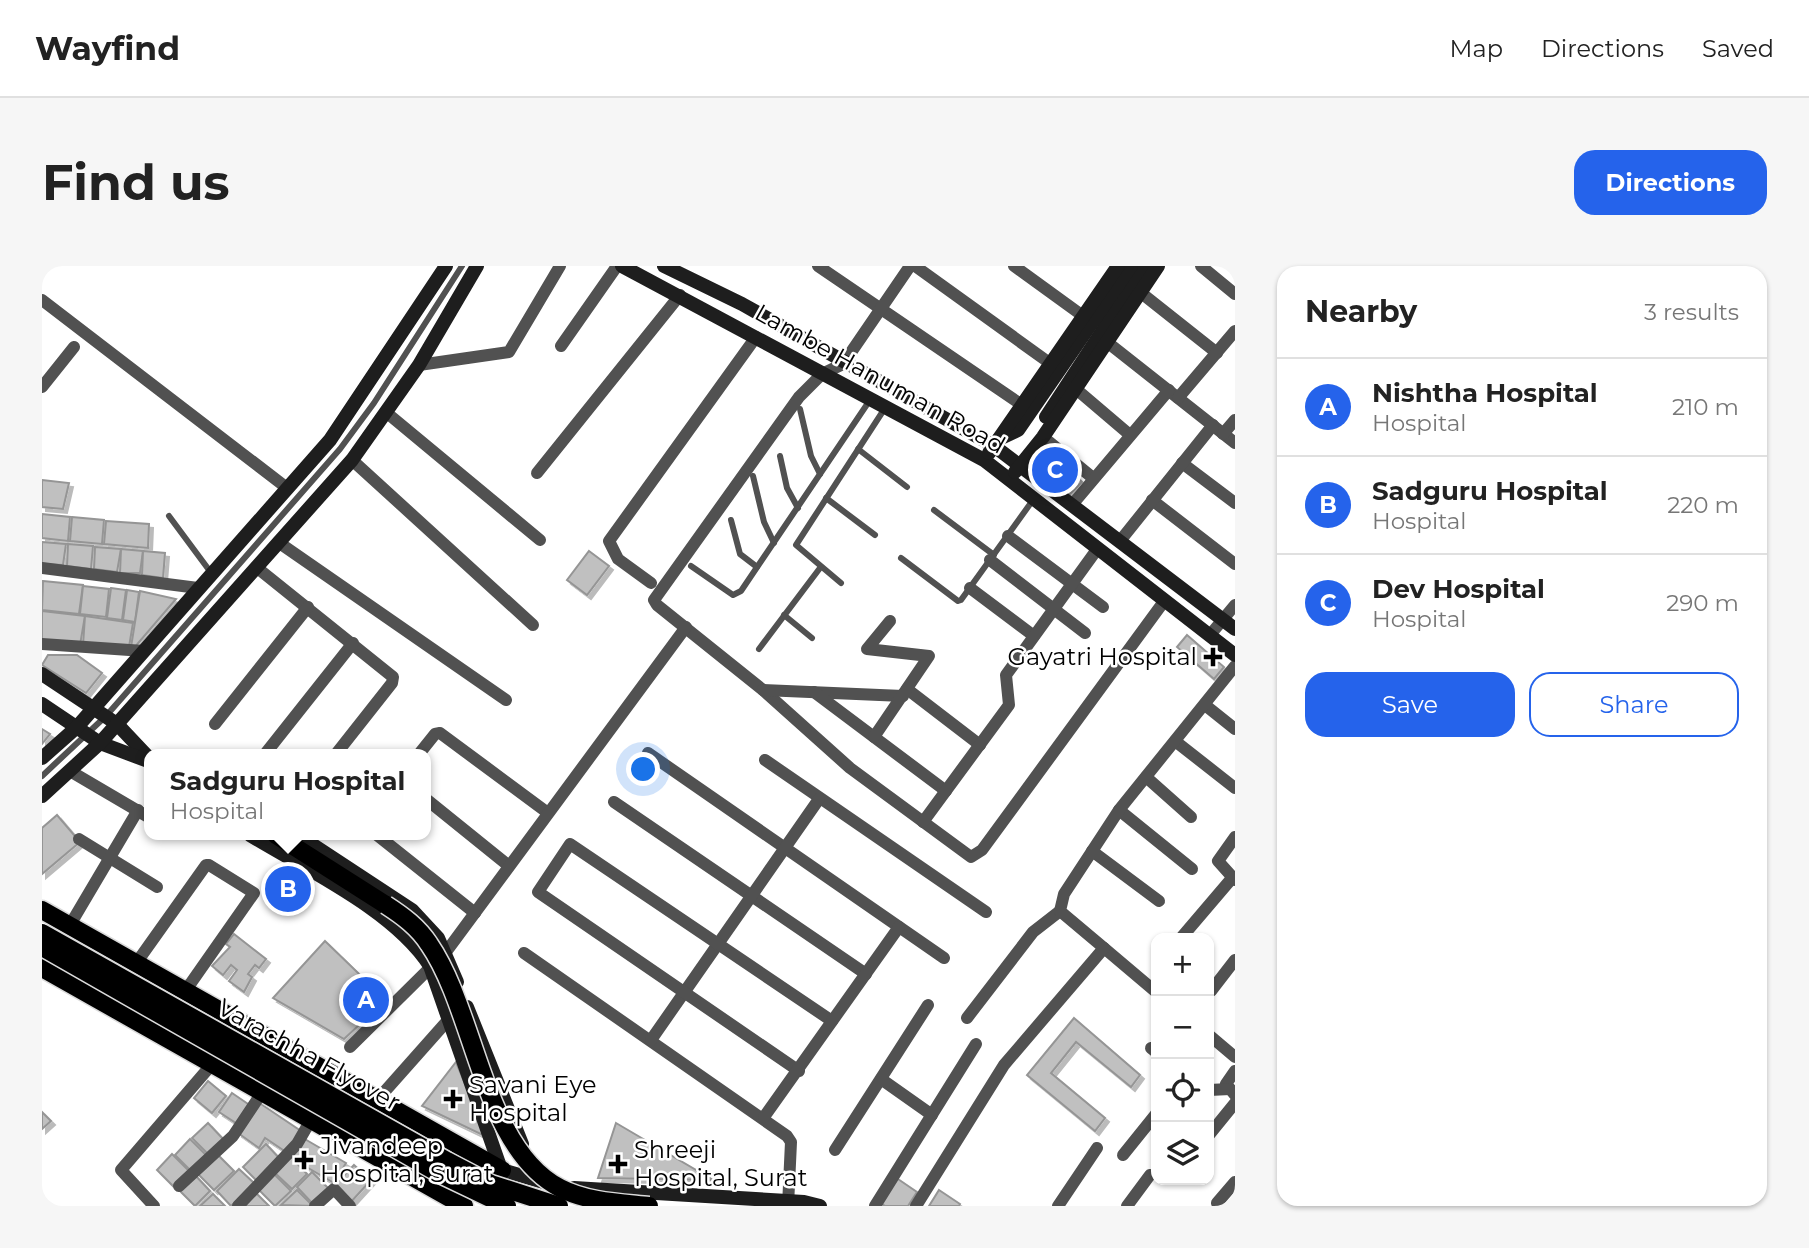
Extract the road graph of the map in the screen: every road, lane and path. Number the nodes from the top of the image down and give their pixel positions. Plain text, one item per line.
1 (446, 266) edge
2 (462, 266) edge
3 (477, 266) edge
4 (559, 266) edge
5 (620, 266) edge
6 (664, 266) edge
7 (818, 266) edge
8 (913, 266) edge
9 (1014, 266) edge
10 (1145, 266) edge
11 (1158, 266) edge
12 (1202, 266) edge
13 (1120, 267) edge
14 (1140, 292) junction
15 (1235, 294) edge
16 (680, 295) junction
17 (42, 300) edge
18 (881, 310) junction
19 (1083, 316) junction
20 (1235, 331) edge
21 (756, 337) junction
22 (1107, 342) junction
23 (561, 345) dead end
24 (74, 347) dead end
25 (1217, 353) junction
26 (843, 363) junction
27 (1051, 364) junction
28 (419, 365) junction
29 (822, 374) junction
30 (42, 387) edge
31 (1076, 389) junction
32 (1173, 394) junction
33 (870, 400) junction
34 (1022, 405) junction
35 (800, 408) dead end
36 (886, 408) junction
37 (387, 413) junction
38 (1235, 420) edge
39 (1218, 429) junction
40 (1130, 435) junction
41 (1043, 437) junction
42 (996, 442) junction
43 (1235, 443) edge
44 (858, 449) junction
45 (780, 456) dead end
46 (1025, 459) junction
47 (352, 460) junction
48 (984, 460) junction
49 (1182, 463) junction
50 (537, 473) dead end
51 (820, 474) junction
52 (753, 476) dead end
53 (1093, 478) junction
54 (1010, 479) junction
55 (908, 487) dead end
56 (287, 488) junction
57 (826, 498) junction
58 (1034, 499) junction
59 (1152, 500) junction
60 (1235, 503) edge
61 (1072, 505) junction
62 (798, 508) junction
63 (934, 510) dead end
64 (169, 516) dead end
65 (731, 520) dead end
66 (875, 535) dead end
67 (1008, 536) junction
68 (540, 540) dead end
69 (1119, 541) junction
70 (278, 542) junction
71 (774, 543) junction
72 (1098, 548) junction
73 (901, 558) dead end
74 (992, 558) junction
75 (1235, 564) edge
76 (691, 566) dead end
77 (256, 567) junction
78 (757, 567) junction
79 (42, 568) edge
80 (820, 568) junction
81 (212, 573) junction
82 (651, 583) dead end
83 (841, 583) dead end
84 (1070, 584) junction
85 (198, 589) junction
86 (970, 589) junction
87 (1165, 600) junction
88 (1235, 605) edge
89 (308, 607) junction
90 (1103, 607) dead end
91 (1053, 608) junction
92 (784, 615) junction
93 (1223, 619) junction
94 (890, 621) dead end
95 (533, 625) dead end
96 (686, 627) junction
97 (1235, 629) edge
98 (1085, 633) dead end
99 (1210, 635) junction
100 (1034, 636) junction
101 (813, 638) dead end
102 (353, 643) junction
103 (42, 644) edge
104 (759, 649) dead end
105 (144, 651) junction
106 (1235, 655) edge
107 (1235, 666) edge
108 (42, 674) edge
109 (763, 690) junction
110 (814, 691) junction
111 (905, 692) junction
112 (506, 700) dead end
113 (42, 705) edge
114 (1205, 705) junction
115 (106, 715) junction
116 (215, 724) dead end
117 (1235, 729) edge
118 (88, 735) junction
119 (873, 737) junction
120 (1175, 741) junction
121 (979, 745) junction
122 (269, 749) edge
123 (340, 749) edge
124 (423, 749) edge
125 (648, 753) dead end
126 (144, 755) edge
127 (42, 758) edge
128 (144, 758) edge
129 (765, 760) dead end
130 (70, 771) junction
131 (42, 776) edge
132 (1146, 777) junction
133 (1235, 788) edge
134 (946, 791) junction
135 (42, 796) edge
136 (820, 799) junction
137 (614, 802) dead end
138 (431, 803) edge
139 (138, 810) junction
140 (1119, 810) junction
141 (548, 813) junction
142 (144, 814) edge
143 (1191, 817) dead end
144 (923, 822) junction
145 (1235, 837) edge
146 (79, 839) dead end
147 (258, 840) edge
148 (284, 840) edge
149 (306, 840) edge
150 (383, 840) edge
151 (786, 848) junction
152 (1092, 851) junction
153 (110, 858) junction
154 (509, 866) junction
155 (1192, 869) dead end
156 (1234, 878) edge
157 (156, 887) dead end
158 (752, 895) junction
159 (1159, 901) dead end
160 (42, 910) edge
161 (1060, 911) junction
162 (986, 912) dead end
163 (475, 913) junction
164 (71, 925) junction
165 (899, 927) junction
166 (42, 933) edge
167 (1185, 933) edge
168 (718, 944) junction
169 (42, 947) edge
170 (1104, 948) junction
171 (446, 952) junction
172 (524, 953) dead end
173 (944, 958) dead end
174 (1235, 960) edge
175 (140, 964) junction
176 (430, 966) junction
177 (42, 968) edge
178 (866, 974) junction
179 (1214, 987) edge
180 (1151, 988) edge
181 (186, 990) junction
182 (684, 991) junction
183 (928, 1005) dead end
184 (118, 1010) junction
185 (967, 1018) dead end
186 (449, 1020) junction
187 (832, 1021) junction
188 (1214, 1039) edge
189 (651, 1040) junction
190 (976, 1044) dead end
191 (350, 1046) dead end
192 (1235, 1057) edge
193 (213, 1063) junction
194 (799, 1071) junction
195 (1235, 1071) edge
196 (881, 1079) junction
197 (1214, 1090) edge
198 (263, 1091) junction
199 (1232, 1092) edge
200 (378, 1099) junction
201 (1235, 1103) edge
202 (932, 1115) junction
203 (764, 1117) junction
204 (312, 1118) junction
205 (1151, 1120) edge
206 (1214, 1129) edge
207 (1097, 1148) dead end
208 (835, 1150) dead end
209 (1123, 1155) dead end
210 (502, 1170) junction
211 (1150, 1175) dead end
212 (537, 1182) junction
213 (1235, 1182) edge
214 (179, 1186) dead end
215 (1061, 1202) edge
216 (788, 1203) edge
217 (1217, 1203) dead end
218 (154, 1206) edge
219 (238, 1206) edge
220 (315, 1206) edge
221 (350, 1206) edge
222 (464, 1206) edge
223 (509, 1206) edge
224 (559, 1206) edge
225 (649, 1206) edge
226 (820, 1206) edge
227 (875, 1206) edge
228 (916, 1206) edge
229 (1076, 1206) edge
230 (1127, 1206) edge

1 - 56 main road
2 - 115 lane
3 - 28 main road
4 - 28 street
5 - 16 main road, Lambe Hanuman Road
5 - 23 street
6 - 26 main road, Lambe Hanuman Road
7 - 18 street
8 - 18 street
8 - 27 street
9 - 19 street
10 - 46 main road
11 - 14 main road
12 - 15 street
13 - 19 main road
13 - 42 main road
14 - 22 main road
14 - 25 street
16 - 21 main road, Lambe Hanuman Road
16 - 50 street
17 - 56 street
18 - 26 street
18 - 34 street
19 - 27 main road
20 - 25 street
21 - 29 main road, Lambe Hanuman Road
21 - 82 street
22 - 31 main road
22 - 32 street
24 - 30 street
25 - 32 street
26 - 29 street
26 - 42 main road, Lambe Hanuman Road
27 - 34 main road
28 - 37 main road
29 - 33 main road, Lambe Hanuman Road
29 - 96 street
31 - 40 street
31 - 41 main road
32 - 39 street
32 - 40 street
33 - 36 main road, Lambe Hanuman Road
33 - 51 lane
34 - 42 main road
35 - 51 lane
36 - 44 lane
36 - 48 main road, Lambe Hanuman Road
37 - 47 main road
37 - 68 street
38 - 39 street
39 - 43 street
39 - 49 street
40 - 53 street
41 - 46 main road
41 - 53 street
42 - 46 main road, Lambe Hanuman Road
42 - 48 main road
44 - 55 lane
44 - 57 lane
45 - 62 lane
46 - 54 main road
46 - 61 main road, Lambe Hanuman Road
47 - 70 main road
47 - 95 street
48 - 54 main road, Lambe Hanuman Road
49 - 59 street
49 - 60 street
51 - 62 lane
52 - 71 lane
53 - 61 street
54 - 58 main road, Lambe Hanuman Road
56 - 81 main road
57 - 66 lane
57 - 80 lane
58 - 67 lane
58 - 72 main road, Lambe Hanuman Road
59 - 69 street
59 - 75 street
61 - 69 main road, Lambe Hanuman Road
62 - 71 lane
63 - 74 lane
64 - 81 lane
65 - 78 lane
67 - 74 lane
67 - 84 street
69 - 93 main road, Lambe Hanuman Road
70 - 77 main road
70 - 112 street
71 - 78 lane
72 - 84 street
72 - 87 main road, Lambe Hanuman Road
73 - 86 lane
74 - 86 lane
74 - 91 street
76 - 78 lane
77 - 89 street
77 - 115 main road
79 - 85 street
80 - 83 lane
80 - 92 lane
81 - 85 main road
84 - 90 street
84 - 91 street
85 - 105 main road
86 - 100 street
87 - 99 main road, Lambe Hanuman Road
87 - 144 street
88 - 93 street
89 - 102 street
89 - 116 street
91 - 98 street
91 - 100 street
92 - 101 lane
92 - 104 lane
93 - 97 main road, Lambe Hanuman Road
93 - 99 street
94 - 111 street
96 - 109 street
96 - 141 street
99 - 106 main road, Lambe Hanuman Road
100 - 121 street
102 - 122 street
102 - 123 street
103 - 105 street
105 - 115 main road
107 - 114 street
108 - 115 main road
109 - 110 street
109 - 144 street
110 - 111 street
110 - 119 street
111 - 119 street
111 - 121 street
113 - 118 main road
114 - 117 street
114 - 120 street
115 - 118 main road
115 - 118 main road
115 - 126 main road
118 - 127 main road
118 - 128 main road
118 - 130 main road
118 - 131 lane
119 - 134 street
120 - 132 street
120 - 133 street
121 - 134 street
124 - 141 street
125 - 151 street
129 - 136 street
130 - 135 main road
130 - 139 street
132 - 140 street
132 - 143 street
134 - 144 street
136 - 151 street
136 - 162 street
137 - 158 street
138 - 154 street
139 - 142 street
139 - 153 street
140 - 152 street
140 - 155 street
141 - 154 street
145 - 156 street
146 - 153 street
147 - 176 main road
148 - 225 main road, bridge
149 - 171 main road
150 - 163 street
151 - 158 street
151 - 165 street
152 - 159 street
152 - 161 street
153 - 157 street
153 - 164 street
154 - 163 street
156 - 167 street
158 - 168 street
158 - 178 street
160 - 164 main road
161 - 170 street
161 - 185 street
163 - 171 street
164 - 175 main road
165 - 173 street
165 - 178 street
166 - 224 main road, Varachha Flyover, bridge
168 - 182 street
168 - 182 street
168 - 187 street
169 - 223 main road, Varachha Flyover, bridge
170 - 180 street
170 - 228 street
171 - 176 street
171 - 212 main road
172 - 189 street
174 - 179 street
175 - 181 main road
175 - 181 street
175 - 184 main road
176 - 186 main road
176 - 191 street
177 - 184 main road
178 - 187 street
181 - 200 main road
182 - 189 street
182 - 194 street
183 - 196 street
184 - 193 main road
186 - 200 street
186 - 210 main road
187 - 194 street
188 - 192 street
189 - 203 street
190 - 202 street
193 - 198 main road
193 - 218 street
194 - 203 street
195 - 199 street
196 - 202 street
196 - 208 street
197 - 199 street
198 - 204 main road
198 - 214 street
200 - 210 main road
201 - 206 street
202 - 227 street
203 - 216 street
204 - 219 street
204 - 222 main road
205 - 209 street
207 - 215 street
210 - 212 main road
210 - 223 main road
211 - 230 street
212 - 216 main road
213 - 217 street
215 - 229 street
216 - 226 main road
220 - 221 street

